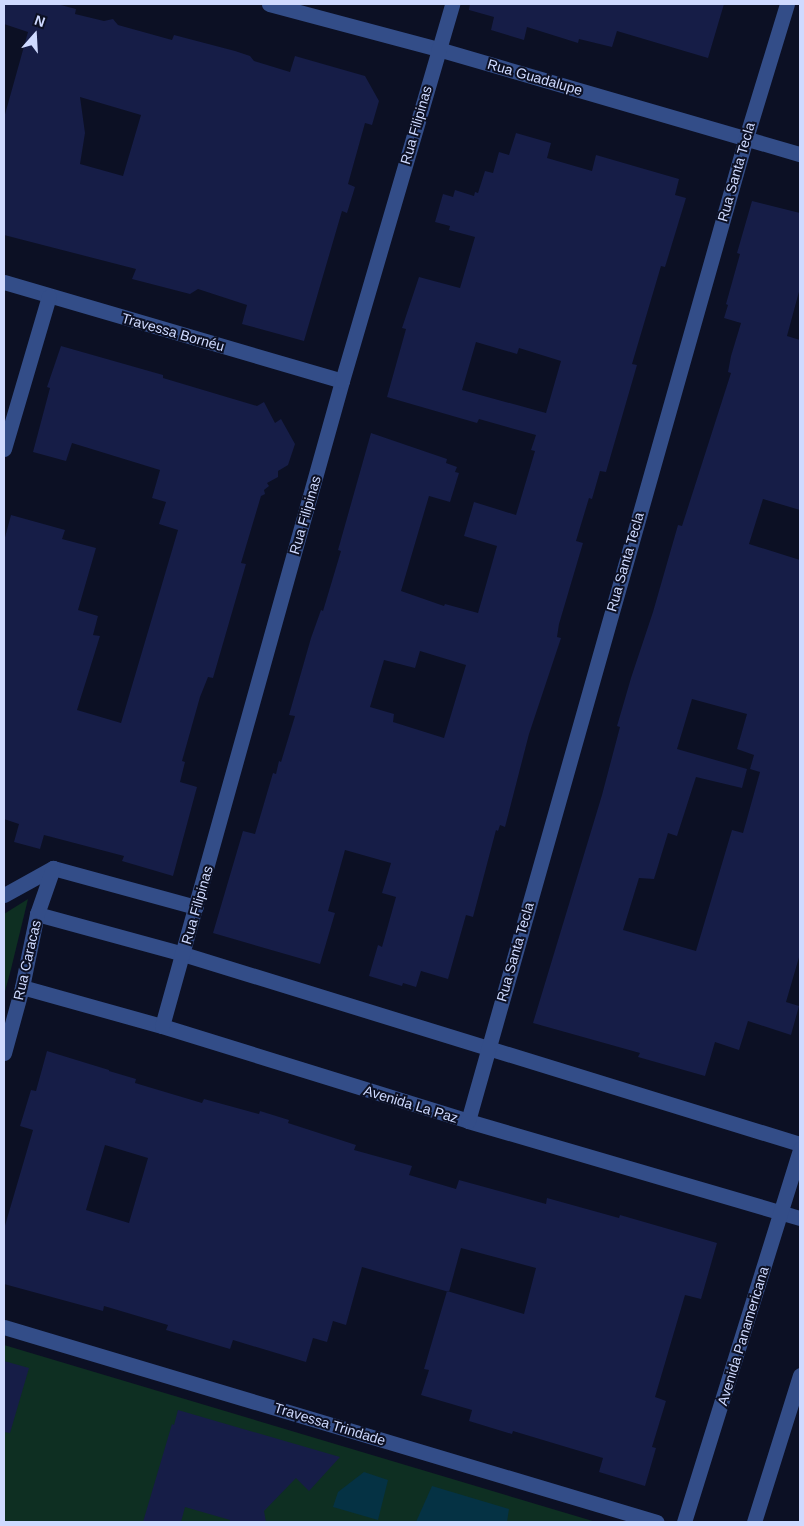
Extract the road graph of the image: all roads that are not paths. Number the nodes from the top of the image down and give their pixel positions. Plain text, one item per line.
1 (269, 4) edge
2 (452, 4) edge
3 (787, 4) edge
4 (438, 49) junction
5 (746, 138) junction
6 (800, 154) edge
7 (4, 282) edge
8 (49, 296) junction
9 (342, 382) junction
10 (4, 449) edge
11 (53, 868) junction
12 (4, 895) edge
13 (196, 907) junction
14 (38, 914) junction
15 (183, 954) junction
16 (22, 987) junction
17 (162, 1026) junction
18 (487, 1048) junction
19 (4, 1053) edge
20 (468, 1121) junction
21 (800, 1144) edge
22 (800, 1149) edge
23 (781, 1213) junction
24 (800, 1218) edge
25 (4, 1327) edge
26 (800, 1376) edge
27 (657, 1522) edge
28 (684, 1522) edge
29 (754, 1522) edge

1 - 4 street, Rua Guadalupe
2 - 4 street, Rua Filipinas
3 - 5 street, Rua Santa Tecla
4 - 5 street, Rua Guadalupe
4 - 9 street, Rua Filipinas
5 - 6 street, Rua Guadalupe
5 - 18 street, Rua Santa Tecla
7 - 8 street, Travessa Bornéu
8 - 9 street, Travessa Bornéu
8 - 10 street
9 - 13 street, Rua Filipinas
11 - 12 street
11 - 13 street
11 - 14 street, Rua Caracas
13 - 15 street, Rua Filipinas
14 - 15 street
14 - 16 street, Rua Caracas
15 - 17 street, Rua Filipinas
15 - 18 street
16 - 17 street, Avenida La Paz
16 - 19 street, Rua Caracas
17 - 20 street, Avenida La Paz
18 - 20 street, Rua Santa Tecla
18 - 21 street
20 - 23 street, Avenida La Paz
22 - 23 street, Avenida Panamericana
23 - 24 street, Avenida La Paz
23 - 28 street, Avenida Panamericana
25 - 27 street, Travessa Trindade
26 - 29 street

